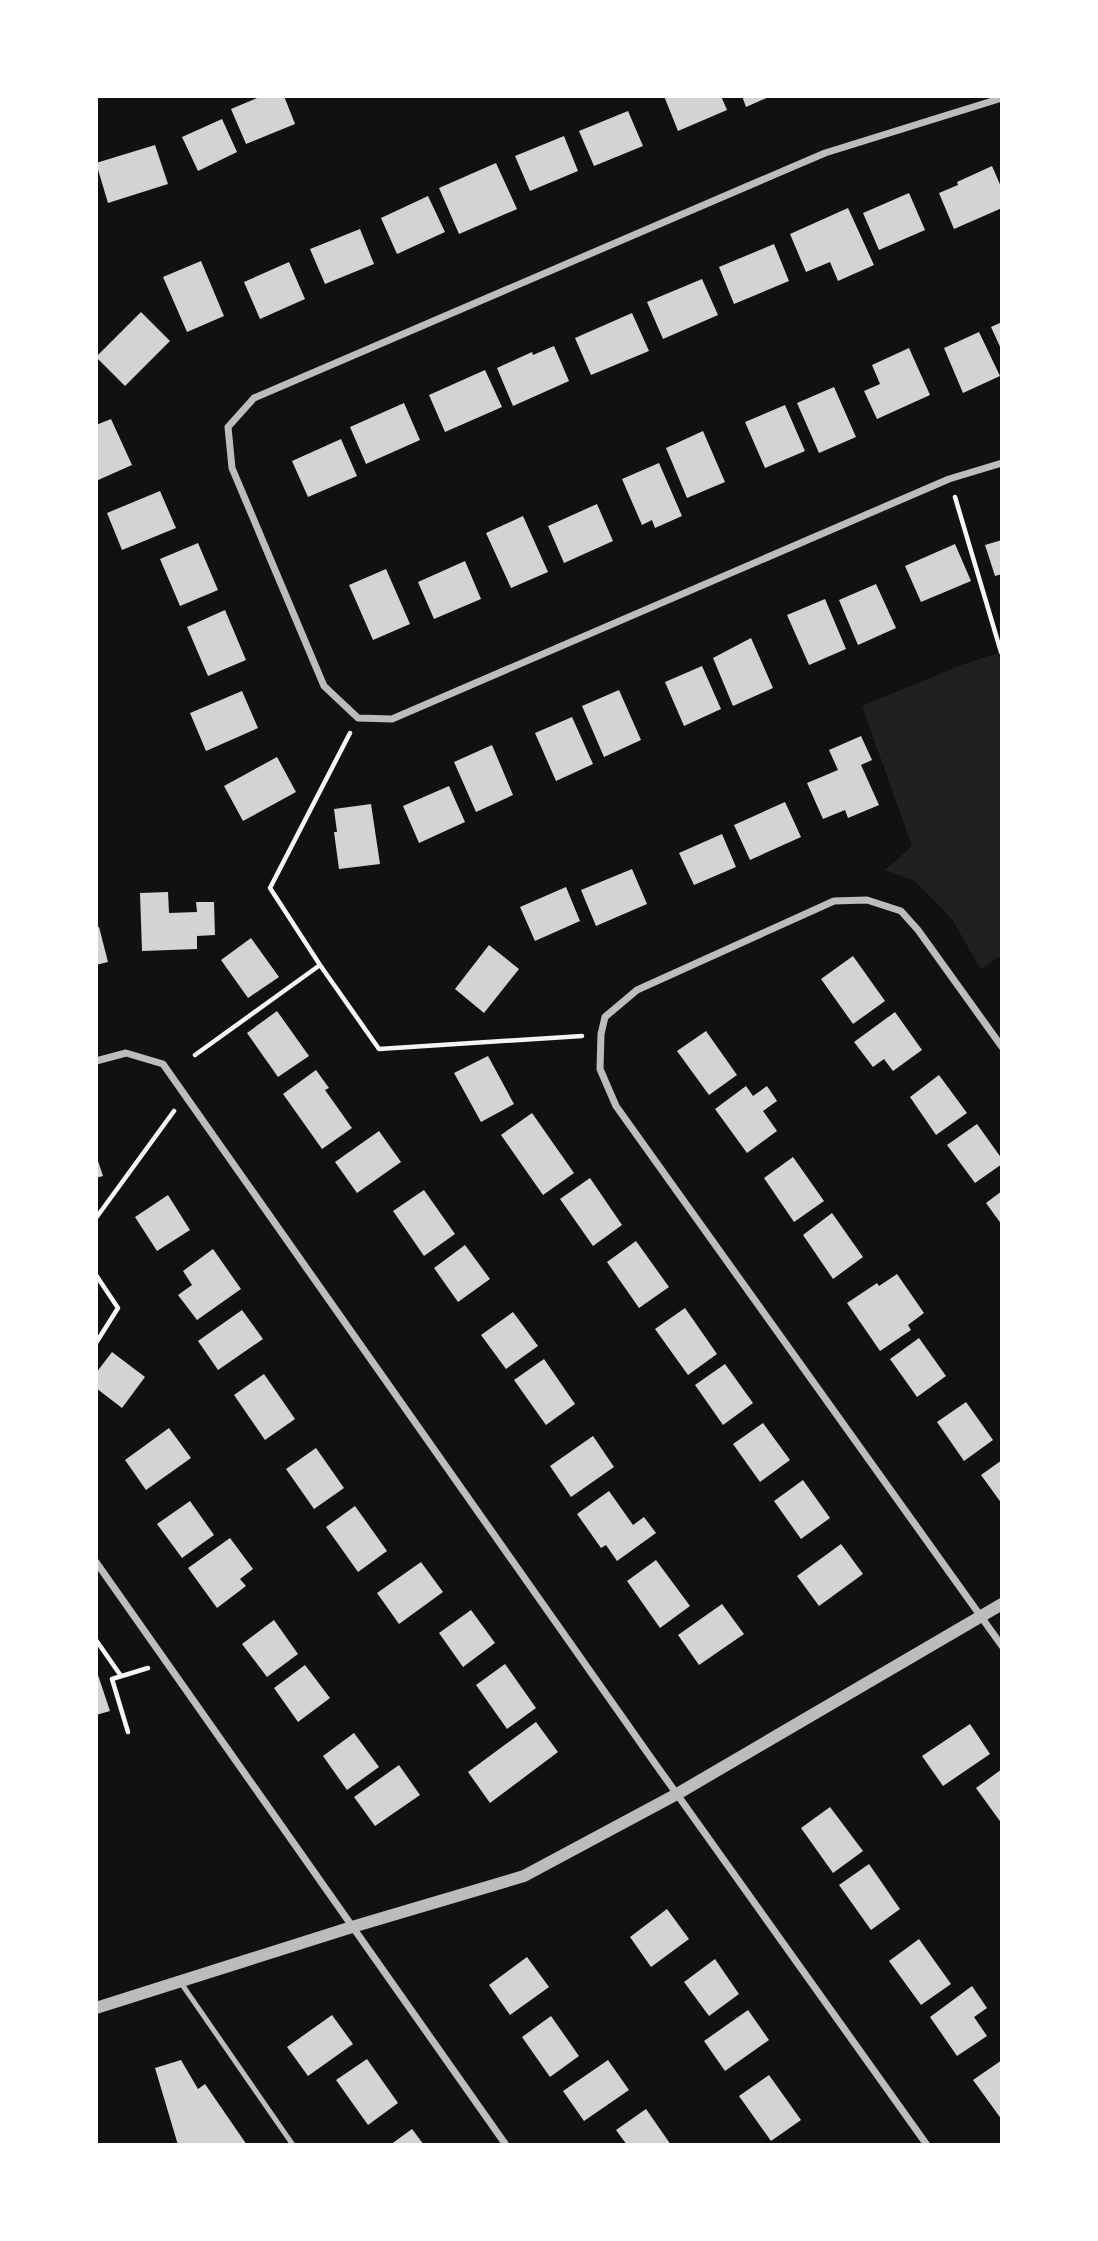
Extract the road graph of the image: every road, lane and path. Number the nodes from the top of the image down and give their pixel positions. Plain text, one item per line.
1 (1002, 99) edge
2 (1002, 463) edge
3 (949, 479) junction
4 (1000, 652) edge
5 (358, 718) junction
6 (320, 965) junction
7 (601, 1034) junction
8 (1002, 1047) edge
9 (195, 1055) dead end
10 (96, 1061) edge
11 (179, 1104) dead end
12 (96, 1218) edge
13 (96, 1275) edge
14 (96, 1343) edge
15 (96, 1562) edge
16 (1002, 1604) edge
17 (981, 1616) junction
18 (96, 1640) edge
19 (1002, 1646) edge
20 (166, 1663) junction
21 (121, 1676) junction
22 (128, 1732) dead end
23 (677, 1794) junction
24 (352, 1927) junction
25 (180, 1981) junction
26 (96, 2008) edge
27 (293, 2145) edge
28 (506, 2145) edge
29 (927, 2145) edge

1 - 5 street
2 - 3 street
3 - 4 path
3 - 5 street
5 - 6 path
6 - 7 path
6 - 9 path
7 - 8 street
7 - 17 street
10 - 23 street
11 - 12 path
13 - 14 path
15 - 20 street
16 - 17 street
17 - 19 street
17 - 23 street
18 - 21 path
20 - 21 path
20 - 24 street
21 - 22 path
23 - 24 street
23 - 29 street
24 - 25 street
24 - 28 street
25 - 26 street
25 - 27 lane

